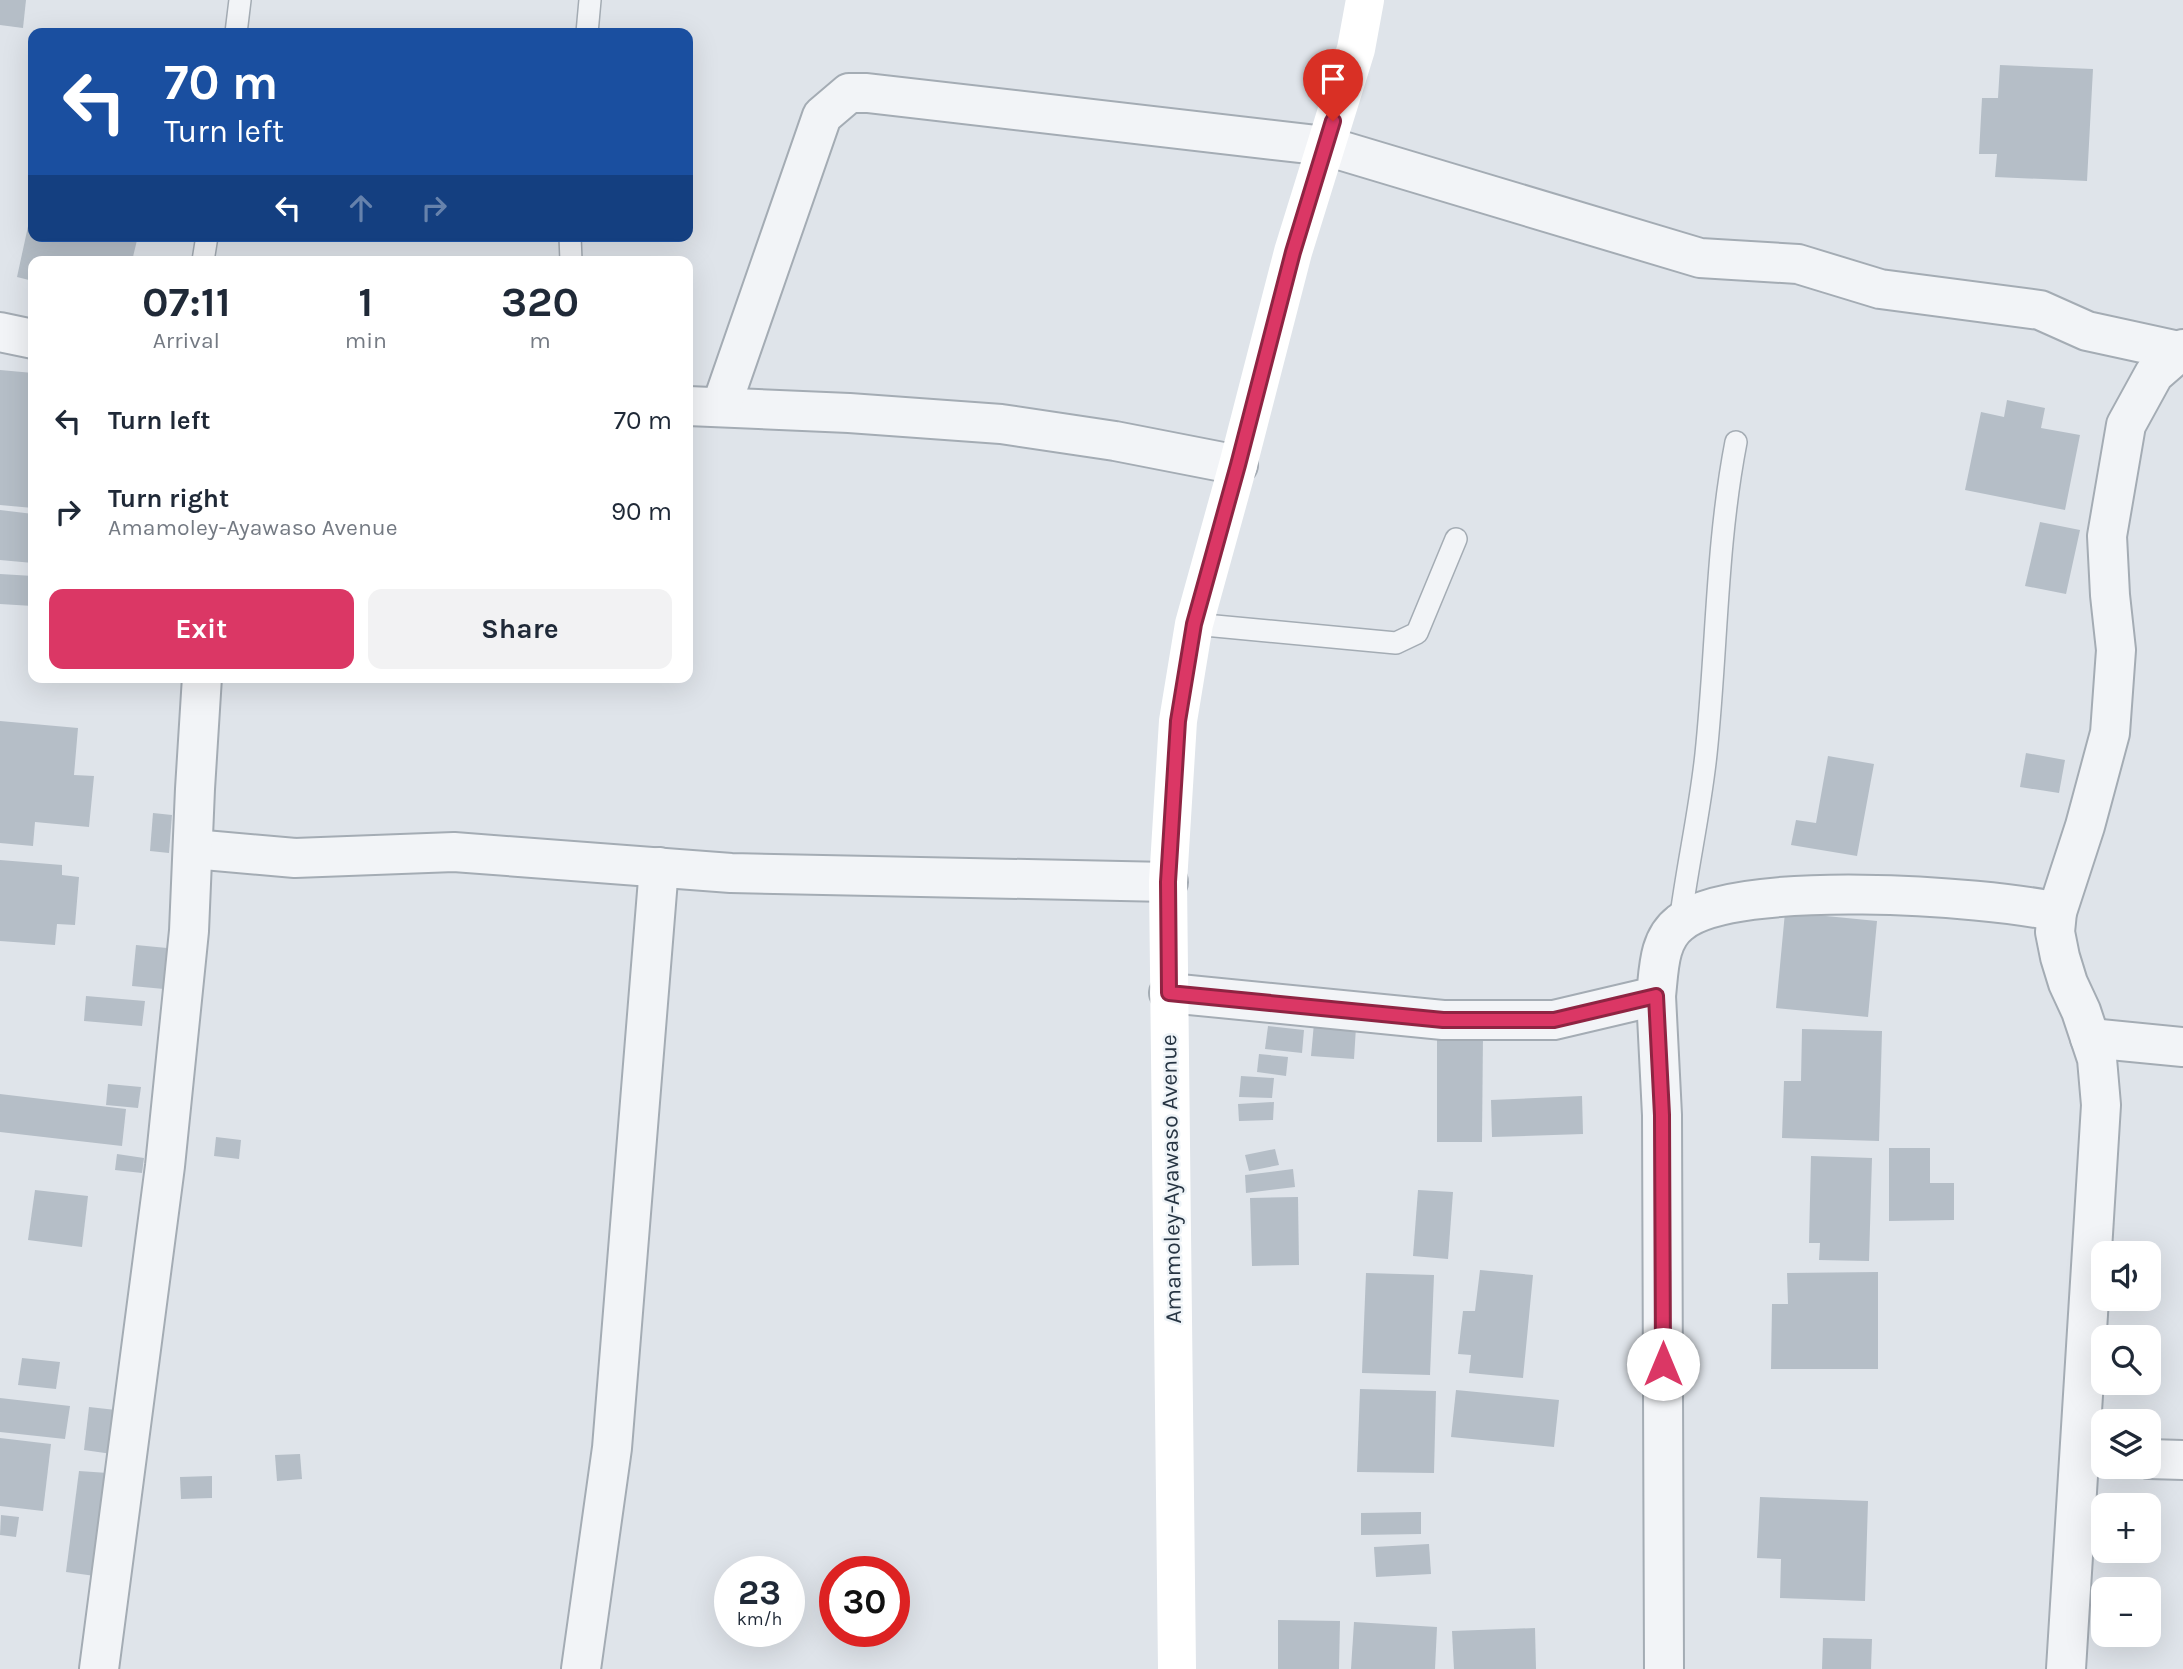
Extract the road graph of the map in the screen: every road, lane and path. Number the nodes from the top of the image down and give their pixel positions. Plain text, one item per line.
1 (240, 0) edge
2 (590, 0) edge
3 (1365, 0) edge
4 (237, 28) edge
5 (587, 28) edge
6 (1326, 146) junction
7 (0, 332) edge
8 (28, 338) edge
9 (2181, 350) edge
10 (704, 406) edge
11 (1736, 442) dead end
12 (1238, 465) junction
13 (1456, 539) dead end
14 (1194, 624) junction
15 (202, 683) edge
16 (194, 849) junction
17 (659, 867) junction
18 (1168, 882) junction
19 (2057, 912) junction
20 (1679, 923) junction
21 (1169, 993) junction
22 (1656, 996) junction
23 (2090, 1038) junction
24 (2183, 1047) edge
25 (2092, 1409) edge
26 (2091, 1457) edge
27 (2161, 1459) edge
28 (2183, 1460) edge
29 (99, 1669) edge
30 (581, 1669) edge
31 (1177, 1669) edge
32 (1664, 1669) edge
33 (2066, 1669) edge

1 - 4 lane
2 - 5 lane
3 - 6 street, Amamoley-Ayawaso Avenue
6 - 9 street
6 - 10 street
6 - 12 street, Amamoley-Ayawaso Avenue
7 - 8 street
9 - 19 street
10 - 12 street
11 - 20 lane
12 - 14 street, Amamoley-Ayawaso Avenue
13 - 14 lane
14 - 18 street, Amamoley-Ayawaso Avenue
15 - 16 street
16 - 17 street
16 - 29 street
17 - 18 street
17 - 30 street
18 - 21 street, Amamoley-Ayawaso Avenue
19 - 20 street
19 - 23 street
20 - 22 street
21 - 22 street
21 - 31 street, Amamoley-Ayawaso Avenue
22 - 32 street
23 - 24 street
23 - 25 street
26 - 33 street
27 - 28 street

